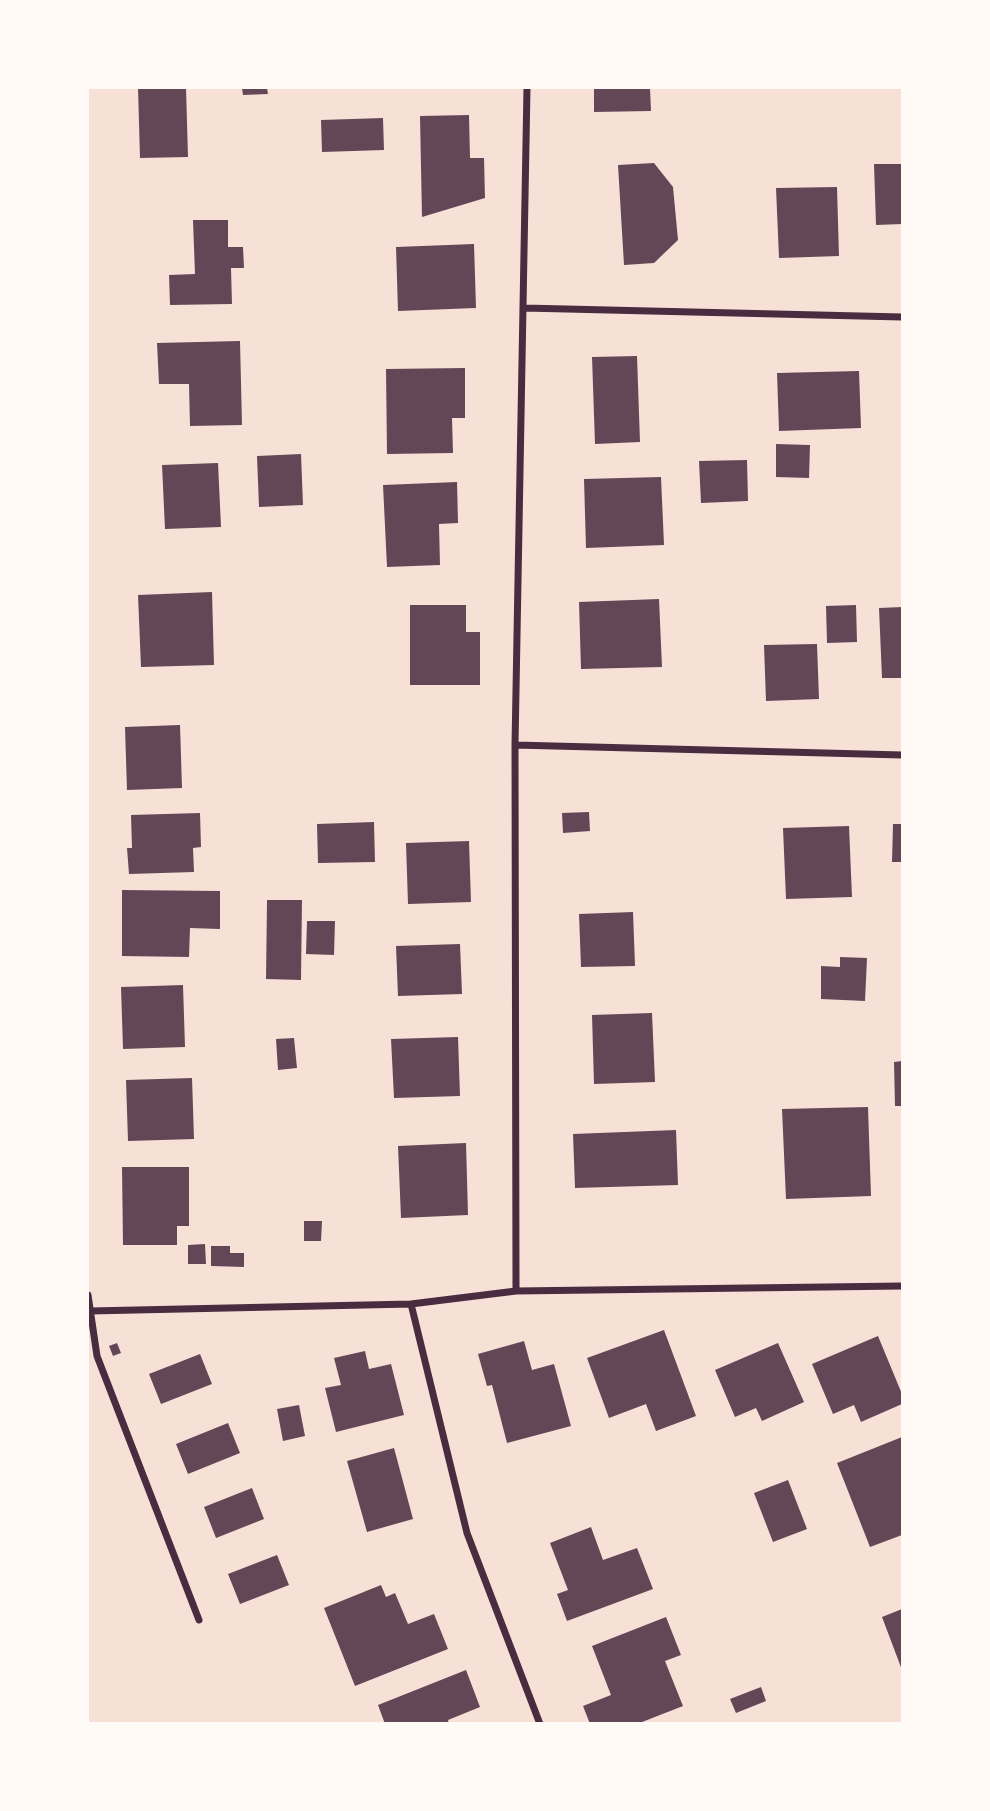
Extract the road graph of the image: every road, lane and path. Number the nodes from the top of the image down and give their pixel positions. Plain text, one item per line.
1 (527, 88) edge
2 (524, 308) junction
3 (902, 317) edge
4 (515, 745) junction
5 (902, 755) edge
6 (902, 1286) edge
7 (516, 1291) junction
8 (88, 1295) edge
9 (411, 1304) junction
10 (90, 1311) junction
11 (199, 1620) dead end
12 (540, 1724) edge

1 - 2 street
2 - 3 street
2 - 4 street
4 - 5 street
4 - 7 street
6 - 7 street
7 - 9 street
8 - 10 street
9 - 10 street
9 - 12 street
10 - 11 street

